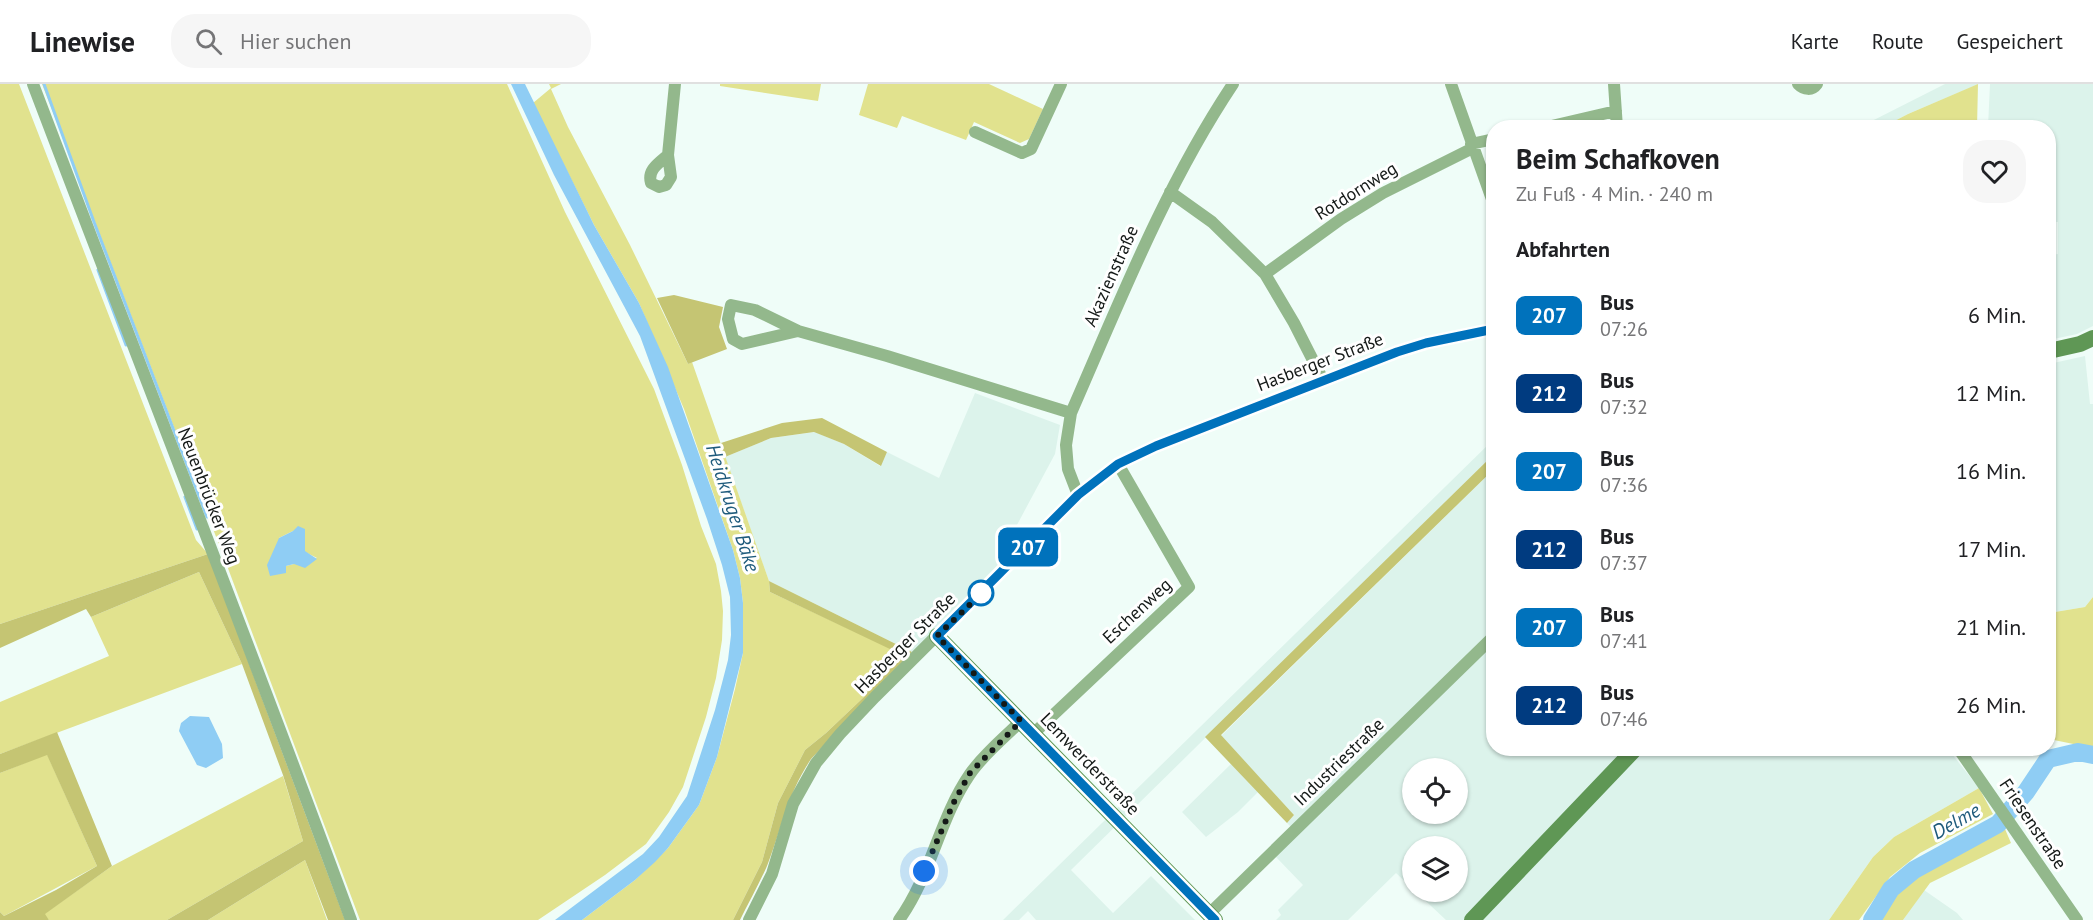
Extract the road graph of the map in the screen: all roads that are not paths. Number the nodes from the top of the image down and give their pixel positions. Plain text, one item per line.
1 (33, 84) edge
2 (675, 84) edge
3 (1061, 84) edge
4 (1233, 84) edge
5 (1451, 84) edge
6 (1614, 84) edge
7 (1798, 84) edge
8 (1817, 84) edge
9 (1616, 111) junction
10 (1577, 120) edge
11 (1617, 120) edge
12 (975, 132) dead end
13 (1486, 142) edge
14 (1472, 146) junction
15 (668, 155) dead end
16 (1486, 173) edge
17 (1170, 192) junction
18 (1265, 274) junction
19 (798, 331) junction
20 (1486, 331) edge
21 (2093, 338) edge
22 (2056, 349) edge
23 (1323, 380) junction
24 (1071, 413) junction
25 (1118, 464) junction
26 (1078, 495) junction
27 (937, 636) junction
28 (1486, 644) edge
29 (1021, 721) junction
30 (1033, 734) junction
31 (1628, 756) edge
32 (1964, 756) edge
33 (1212, 917) edge
34 (351, 920) edge
35 (749, 920) edge
36 (899, 920) edge
37 (1472, 920) edge
38 (2077, 920) edge

1 - 34 street, Neuenbrücker Weg
2 - 15 street
3 - 12 street
4 - 17 street, Akazienstraße
5 - 14 street
6 - 9 street
7 - 8 street
9 - 10 street
9 - 11 street
13 - 14 street, Rotdornweg
14 - 16 street
14 - 18 street, Rotdornweg
17 - 18 street
17 - 24 street, Akazienstraße
18 - 23 street
19 - 19 street
19 - 24 street
20 - 23 street, Hasberger Straße
21 - 22 street
23 - 25 street, Hasberger Straße
24 - 26 street, Akazienstraße
25 - 26 street, Hasberger Straße
25 - 30 street, Eschenweg
26 - 27 street, Hasberger Straße
27 - 29 street, Lemwerderstraße
27 - 35 street, Hasberger Straße
28 - 33 street, Industriestraße
29 - 30 street, Lemwerderstraße
29 - 36 street
30 - 33 street, Lemwerderstraße
31 - 37 street
32 - 38 street, Friesenstraße

